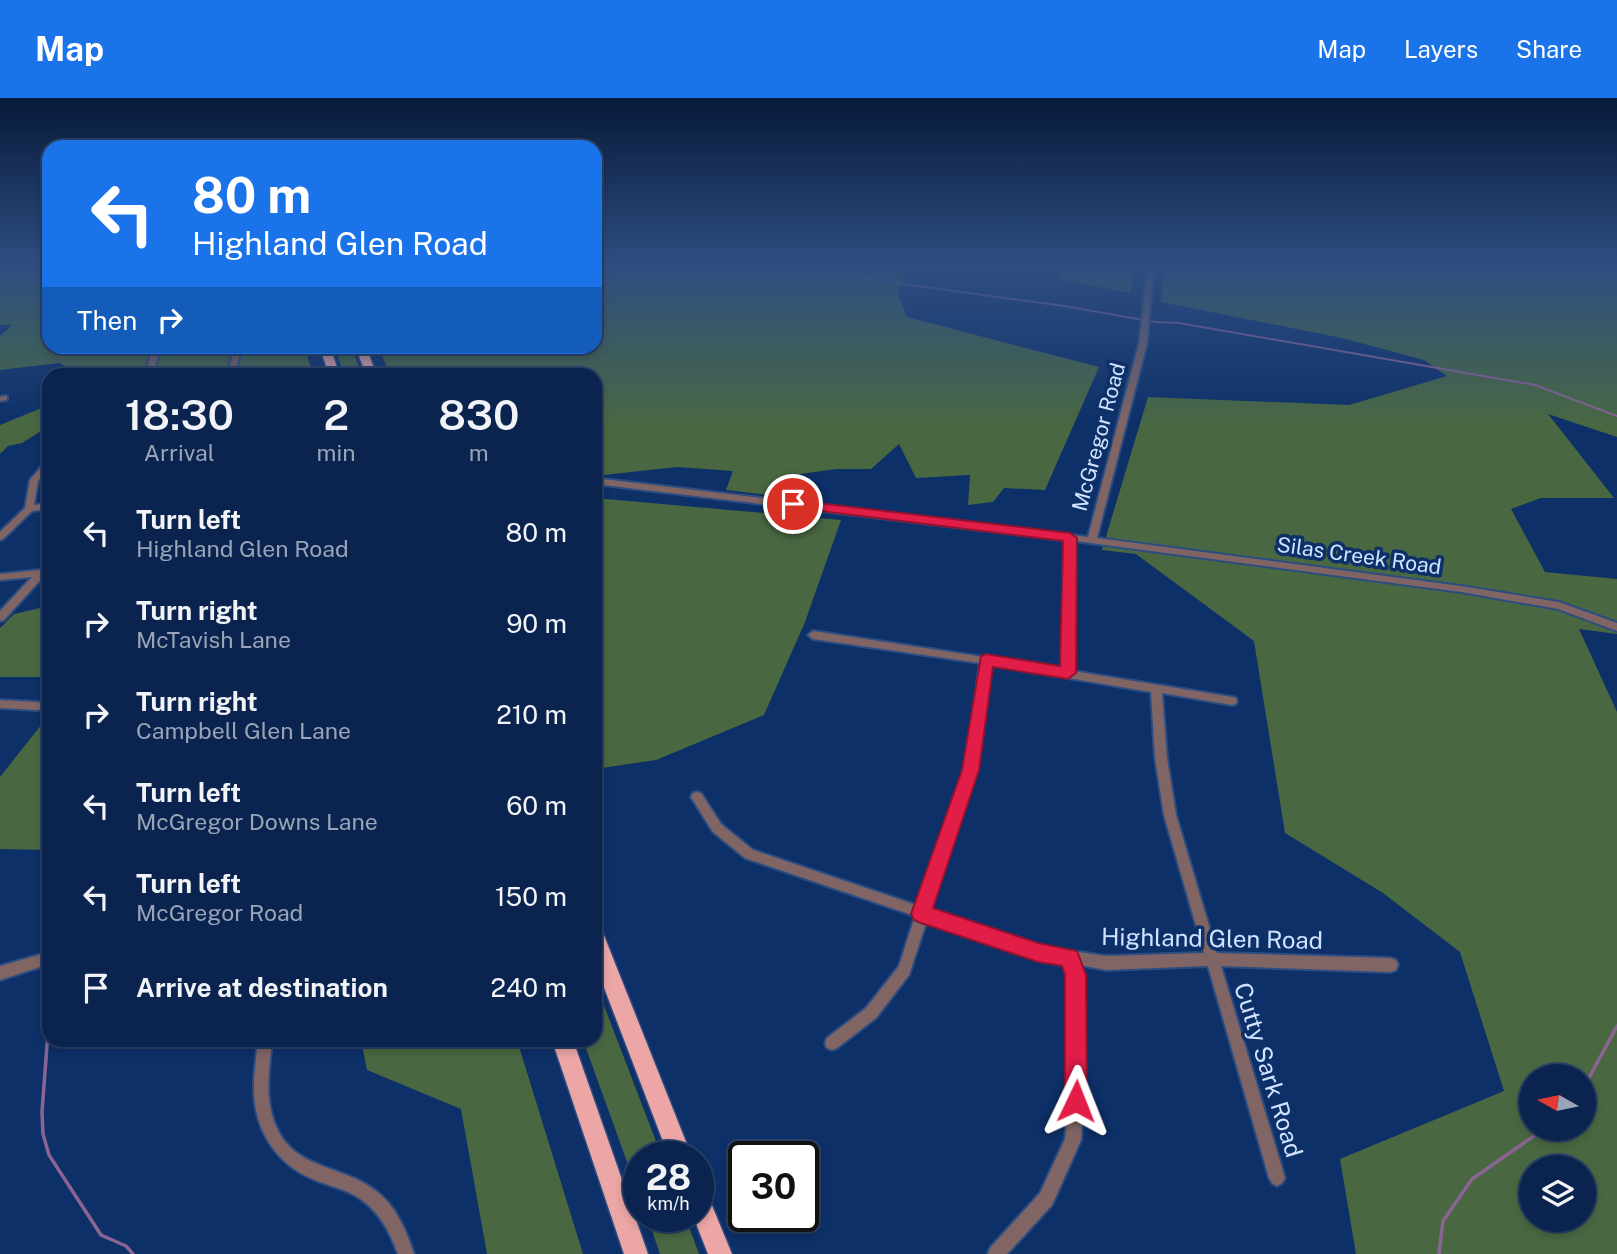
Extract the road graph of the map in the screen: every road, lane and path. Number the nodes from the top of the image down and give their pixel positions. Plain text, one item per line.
1 (1145, 318) edge
2 (42, 471) edge
3 (602, 482) edge
4 (42, 507) edge
5 (29, 509) junction
6 (0, 537) edge
7 (1070, 538) junction
8 (1092, 540) junction
9 (42, 573) edge
10 (42, 575) edge
11 (0, 576) edge
12 (0, 617) edge
13 (1617, 626) edge
14 (813, 635) dead end
15 (986, 660) junction
16 (1068, 673) junction
17 (1156, 688) junction
18 (1232, 701) dead end
19 (0, 704) edge
20 (37, 706) dead end
21 (697, 797) dead end
22 (921, 914) junction
23 (602, 956) edge
24 (1070, 958) junction
25 (1211, 959) junction
26 (42, 960) edge
27 (1391, 965) dead end
28 (0, 973) edge
29 (832, 1043) dead end
30 (264, 1047) edge
31 (565, 1047) edge
32 (675, 1141) edge
33 (1277, 1178) dead end
34 (711, 1232) edge
35 (406, 1254) edge
36 (636, 1254) edge
37 (720, 1254) edge
38 (996, 1254) edge

1 - 8 street, McGregor Road
2 - 5 street
3 - 7 street, McGregor Road
4 - 5 street
5 - 6 street
7 - 8 street, McGregor Road
7 - 16 street
8 - 13 street, Silas Creek Road
9 - 11 street
10 - 12 street
14 - 15 street
15 - 16 street
15 - 22 street
16 - 17 street
17 - 18 street
17 - 25 street, Cutty Sark Road
19 - 20 street
21 - 22 street, Highland Glen Road
22 - 24 street, Highland Glen Road
22 - 29 street
23 - 32 highway
24 - 25 street, Highland Glen Road
24 - 38 street
25 - 27 street, Highland Glen Road
25 - 33 street, Cutty Sark Road
26 - 28 street
30 - 35 street
31 - 36 highway
34 - 37 highway

